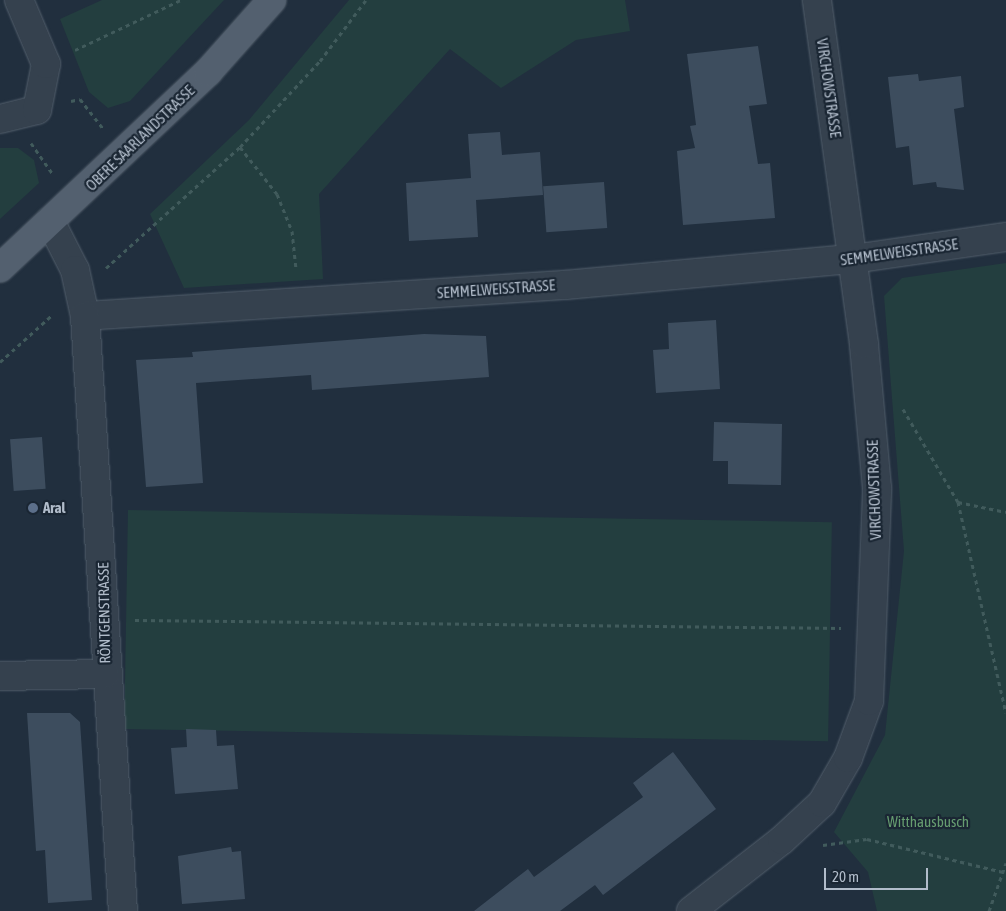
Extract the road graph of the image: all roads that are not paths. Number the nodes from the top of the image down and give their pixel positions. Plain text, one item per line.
1 (18, 0) edge
2 (272, 0) edge
3 (817, 0) edge
4 (0, 119) edge
5 (50, 221) junction
6 (1006, 236) edge
7 (853, 259) junction
8 (0, 268) edge
9 (83, 303) junction
10 (105, 674) junction
11 (0, 676) edge
12 (124, 911) edge
13 (691, 911) edge

1 - 4 street
2 - 5 main road, OBERE SAARLANDSTRASSE
3 - 7 street, VIRCHOWSTRASSE
5 - 8 main road, OBERE SAARLANDSTRASSE
5 - 9 street
6 - 7 street, SEMMELWEISSTRASSE
7 - 9 street, SEMMELWEISSTRASSE
7 - 13 street, VIRCHOWSTRASSE
9 - 10 street, RÖNTGENSTRASSE
10 - 11 street
10 - 12 street, RÖNTGENSTRASSE

